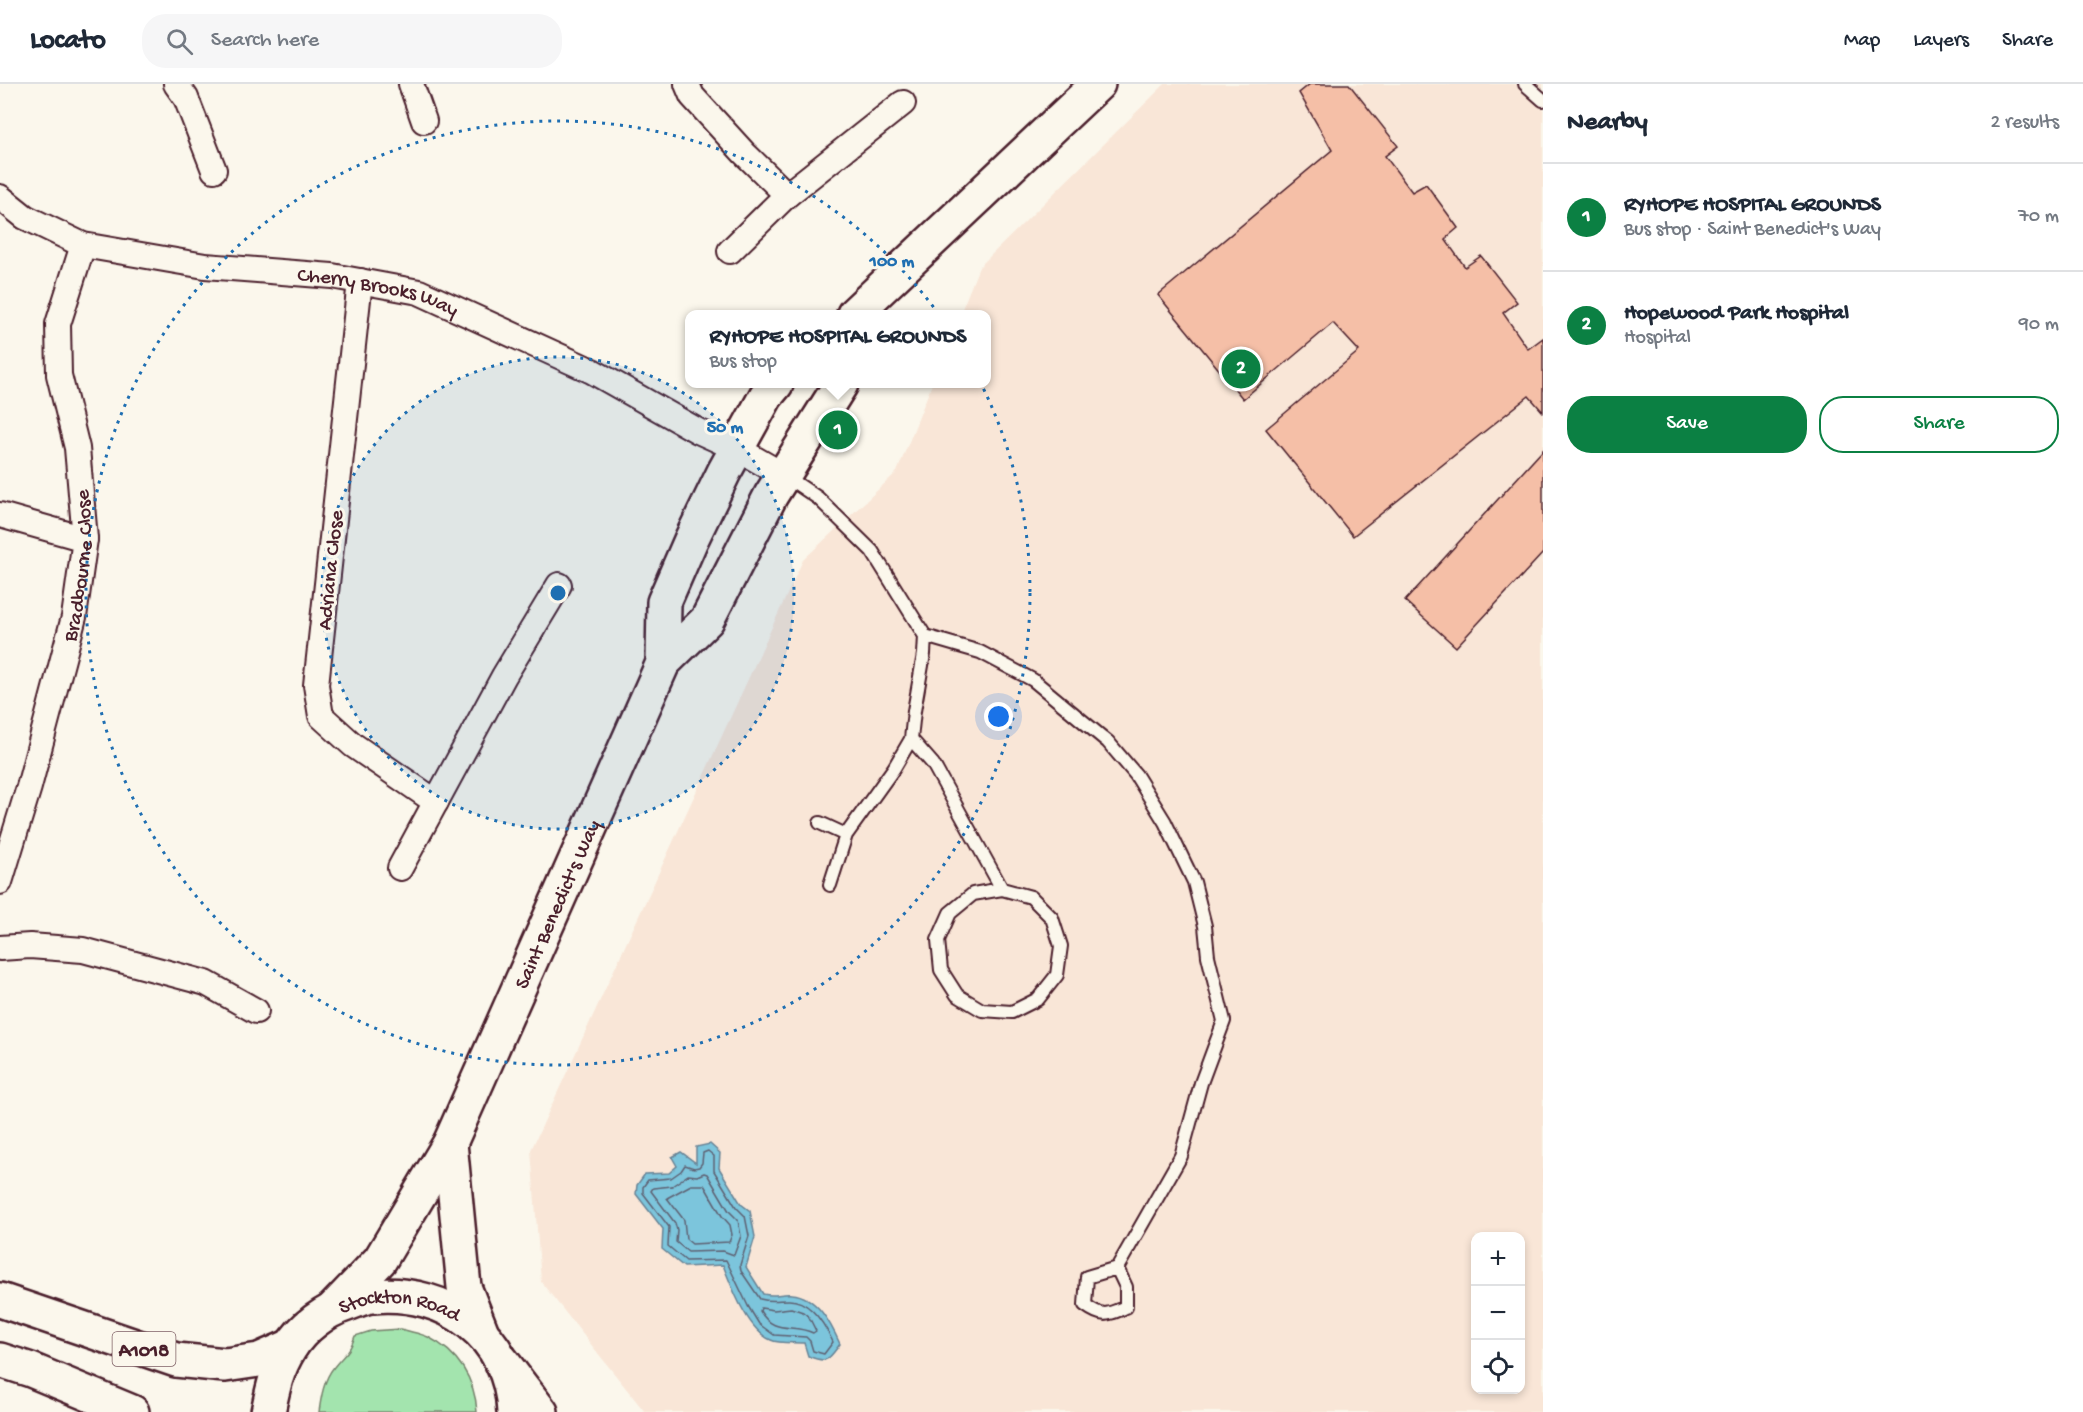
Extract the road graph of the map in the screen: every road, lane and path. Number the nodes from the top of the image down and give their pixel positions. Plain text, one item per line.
1 (176, 84) edge
2 (411, 84) edge
3 (687, 84) edge
4 (1098, 84) edge
5 (1525, 84) edge
6 (1543, 100) edge
7 (903, 103) dead end
8 (424, 121) dead end
9 (213, 170) dead end
10 (787, 195) junction
11 (0, 197) edge
12 (83, 245) junction
13 (730, 251) dead end
14 (360, 281) junction
15 (860, 310) edge
16 (773, 388) edge
17 (838, 388) edge
18 (738, 449) junction
19 (783, 475) junction
20 (0, 515) edge
21 (85, 540) junction
22 (559, 585) dead end
23 (925, 636) junction
24 (663, 663) junction
25 (911, 739) junction
26 (436, 802) junction
27 (820, 823) dead end
28 (846, 835) junction
29 (400, 868) dead end
30 (0, 882) edge
31 (830, 885) dead end
32 (1002, 889) junction
33 (0, 948) edge
34 (256, 1011) dead end
35 (450, 1143) junction
36 (1117, 1268) dead end
37 (0, 1300) edge
38 (333, 1309) junction
39 (482, 1333) junction
40 (291, 1346) junction
41 (0, 1360) edge
42 (501, 1360) junction
43 (132, 1412) edge
44 (268, 1412) edge
45 (514, 1412) edge
46 (541, 1412) edge

1 - 9 street
2 - 8 street
3 - 10 street
4 - 15 main road
5 - 6 lane
7 - 10 street
10 - 13 street
11 - 12 street, Cherry Brooks Way
12 - 14 street, Cherry Brooks Way
12 - 21 street, Bradbourne Close
14 - 18 street, Cherry Brooks Way
14 - 26 street, Adriana Close
16 - 18 main road, Saint Benedict's Way
17 - 19 main road, Saint Benedict's Way
18 - 19 street, Cherry Brooks Way
18 - 24 main road, Saint Benedict's Way
19 - 23 lane
19 - 24 main road, Saint Benedict's Way
20 - 21 street
21 - 30 street, Bradbourne Close
22 - 26 street
23 - 25 lane
23 - 36 lane
24 - 35 main road, Saint Benedict's Way
25 - 28 lane
25 - 32 lane
26 - 29 street
27 - 28 lane
28 - 31 lane
32 - 32 lane
33 - 34 street
35 - 38 main road, Saint Benedict's Way
35 - 39 main road, Saint Benedict's Way
37 - 40 main road, Stockton Road / A1018
38 - 39 main road, Stockton Road
38 - 40 main road, Stockton Road
39 - 42 main road, Stockton Road
40 - 44 main road, Stockton Road
41 - 43 main road
42 - 45 main road, Stockton Road
42 - 46 main road, Stockton Road

